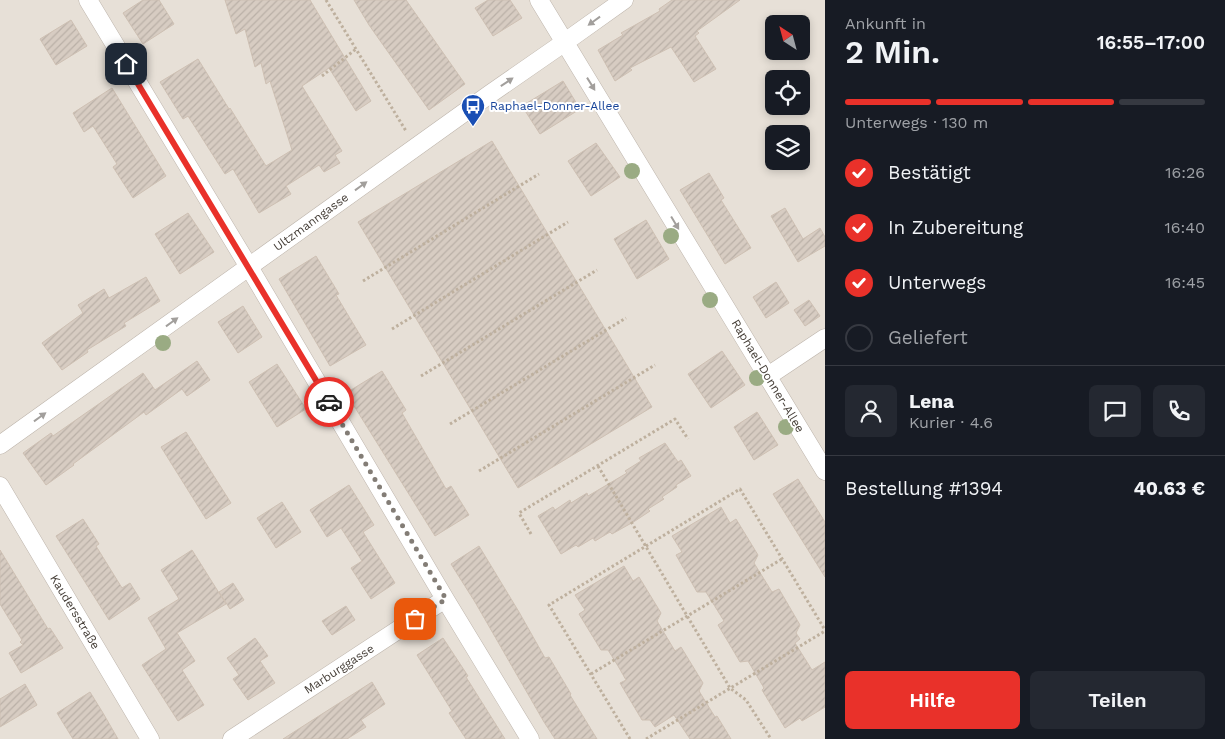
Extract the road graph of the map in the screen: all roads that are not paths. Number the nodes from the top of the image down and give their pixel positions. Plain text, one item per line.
1 (88, 0) edge
2 (539, 0) edge
3 (624, 0) edge
4 (565, 42) junction
5 (249, 267) junction
6 (825, 338) edge
7 (768, 376) junction
8 (0, 445) edge
9 (825, 471) edge
10 (0, 486) edge
11 (446, 599) junction
12 (150, 739) edge
13 (232, 739) edge
14 (530, 739) edge

1 - 5 street
2 - 4 street, Raphael-Donner-Allee
3 -> 4 street, Ultzmanngasse
5 -> 4 street, Ultzmanngasse
4 -> 7 street, Raphael-Donner-Allee
8 -> 5 street, Ultzmanngasse
5 - 11 street
6 - 7 street
7 - 9 street, Raphael-Donner-Allee
10 - 12 street, Kaudersstraße
11 - 13 street, Marburggasse
11 - 14 street

